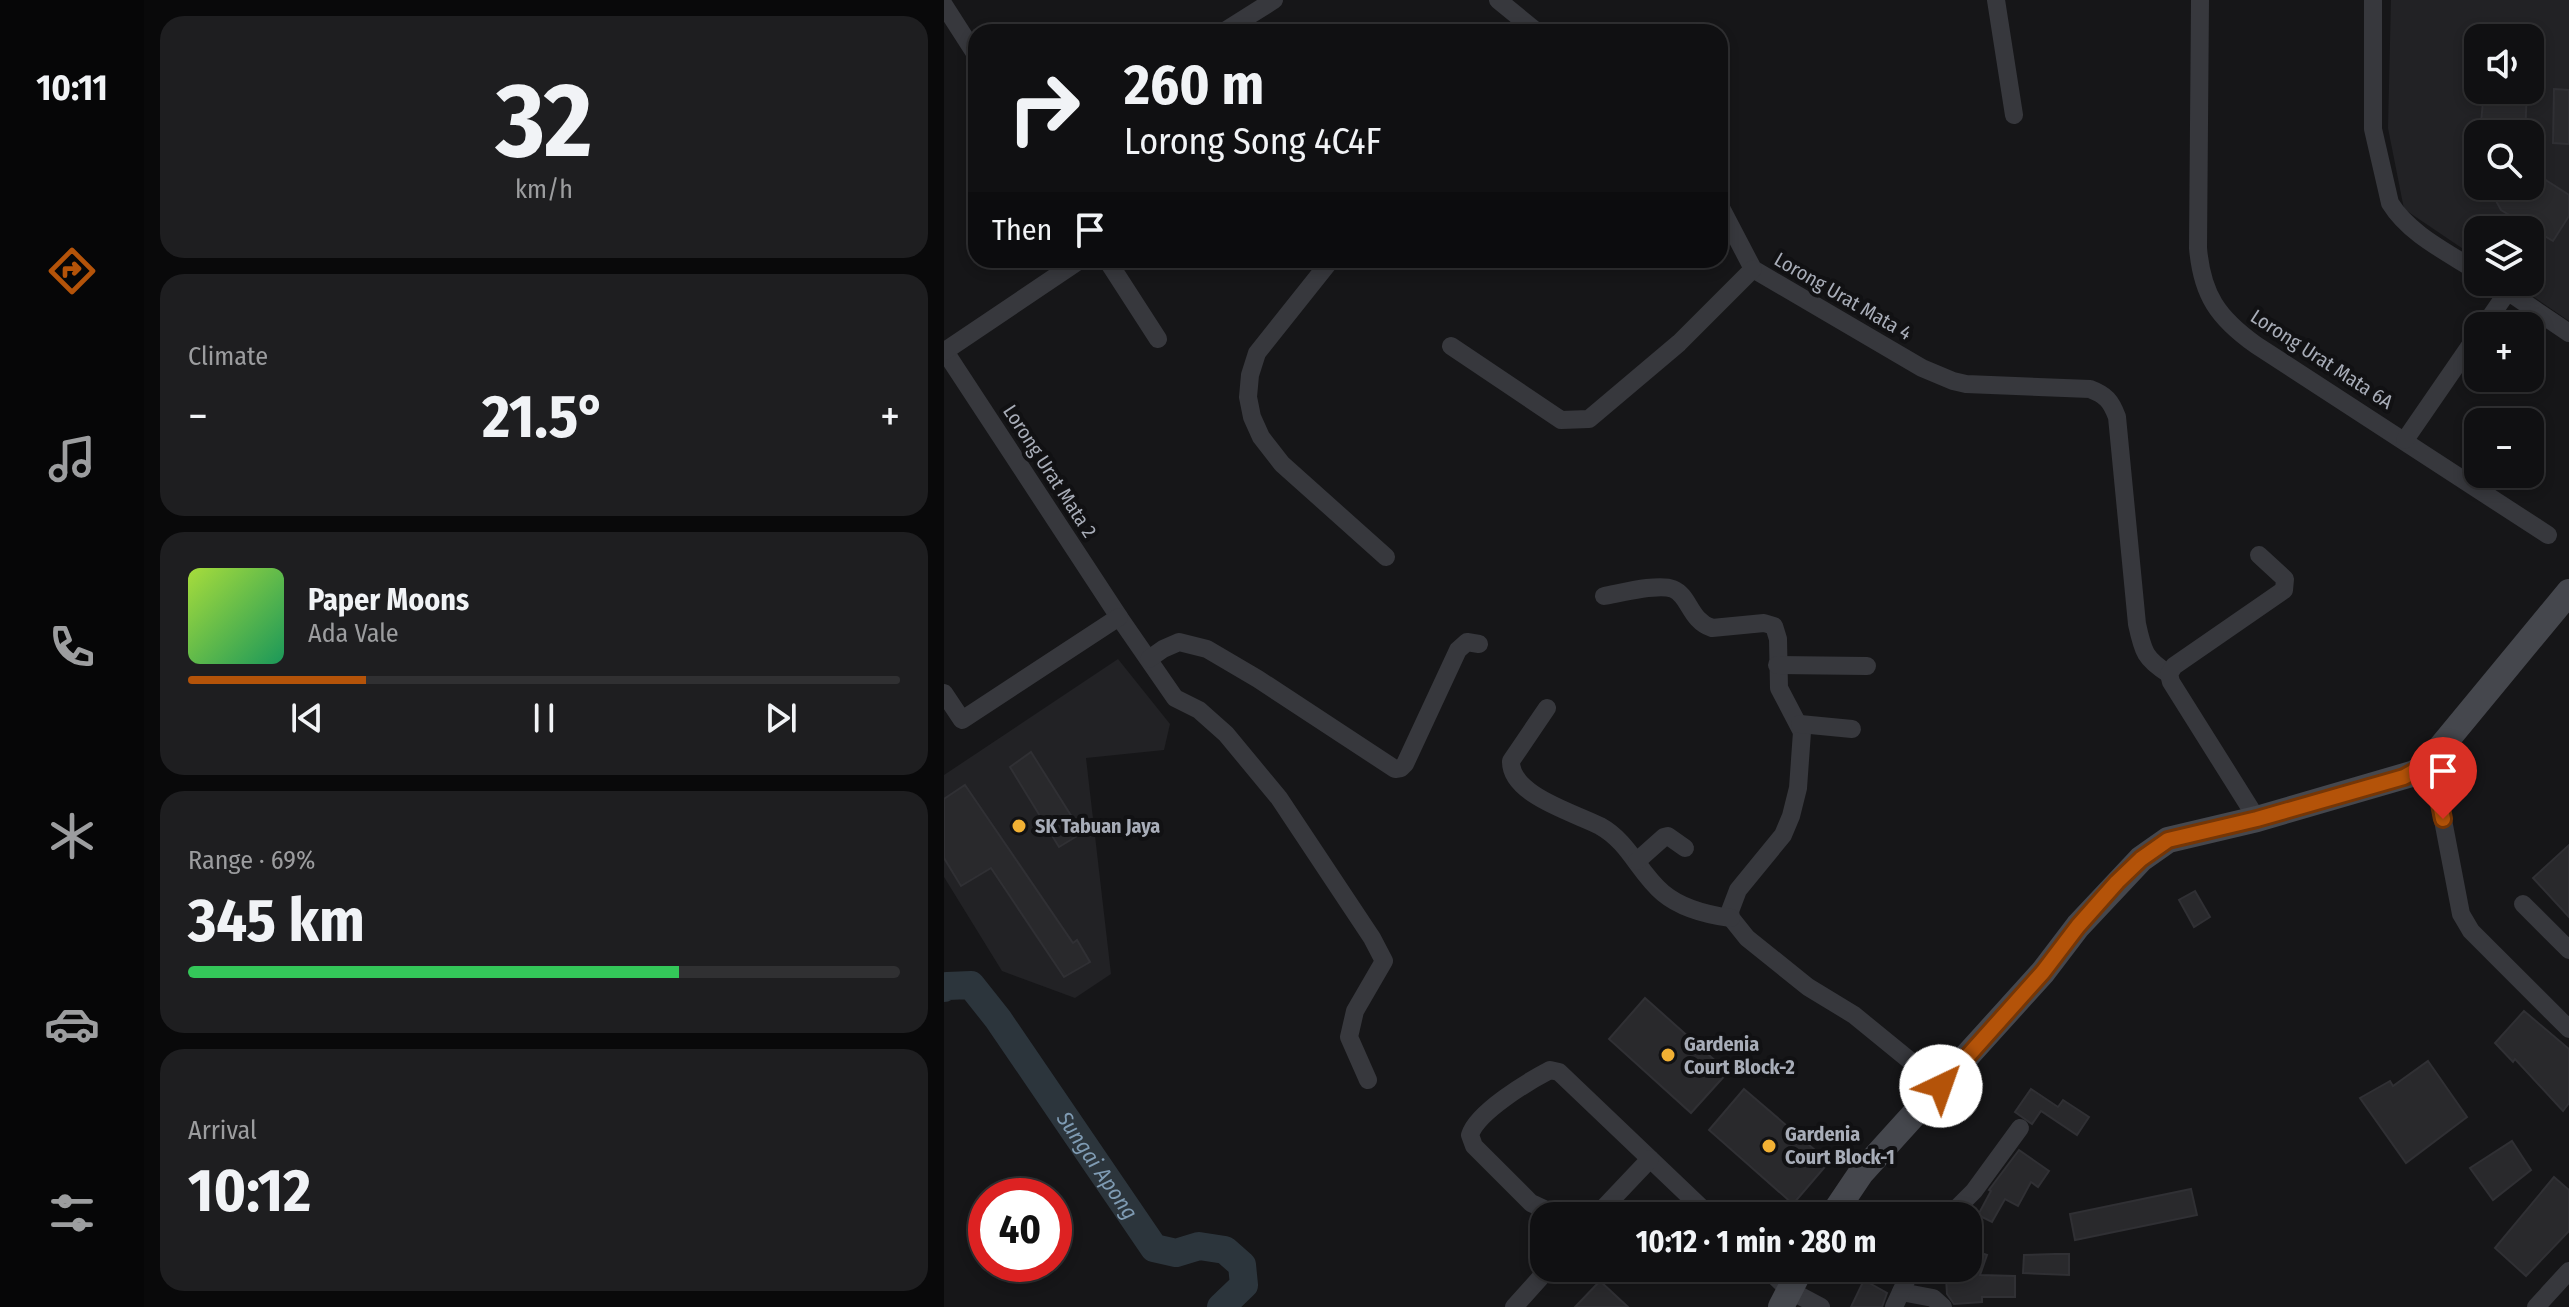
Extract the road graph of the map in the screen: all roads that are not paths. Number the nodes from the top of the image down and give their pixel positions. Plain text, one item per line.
1 (1274, 0) edge
2 (1498, 0) edge
3 (1996, 0) edge
4 (2200, 0) edge
5 (2373, 0) edge
6 (944, 5) edge
7 (1236, 24) edge
8 (1520, 24) edge
9 (968, 42) edge
10 (2014, 115) dead end
11 (1728, 221) edge
12 (2464, 263) edge
13 (1068, 268) edge
14 (1112, 268) edge
15 (1325, 268) edge
16 (1753, 269) junction
17 (2514, 296) edge
18 (2569, 333) edge
19 (1158, 339) dead end
20 (1451, 346) dead end
21 (944, 350) edge
22 (2464, 354) edge
23 (2405, 440) junction
24 (2548, 535) dead end
25 (2259, 555) dead end
26 (1386, 557) dead end
27 (2569, 592) edge
28 (1604, 596) dead end
29 (1119, 617) junction
30 (1479, 644) dead end
31 (1149, 659) junction
32 (1777, 665) junction
33 (1867, 666) dead end
34 (2169, 674) junction
35 (944, 693) edge
36 (1547, 708) dead end
37 (1800, 724) junction
38 (1852, 729) dead end
39 (2427, 764) junction
40 (2257, 819) junction
41 (1685, 848) dead end
42 (1637, 861) junction
43 (2523, 904) dead end
44 (1731, 918) junction
45 (2569, 950) edge
46 (2569, 1029) edge
47 (1368, 1080) dead end
48 (1941, 1086) junction
49 (2020, 1128) dead end
50 (1650, 1159) junction
51 (1530, 1202) edge
52 (1609, 1202) edge
53 (1695, 1202) edge
54 (1841, 1202) edge
55 (1963, 1202) edge
56 (2569, 1271) edge
57 (1536, 1282) edge
58 (1791, 1288) edge
59 (1898, 1300) edge
60 (1514, 1307) edge
61 (1821, 1307) edge
62 (1943, 1307) edge
63 (2536, 1307) edge

1 - 7 street
2 - 8 street
3 - 10 street
4 - 23 street, Lorong Urat Mata 6A
5 - 12 street
6 - 9 street
11 - 16 street, Lorong Urat Mata 4
13 - 21 street
14 - 19 street
15 - 26 street
16 - 20 street
16 - 34 street, Lorong Urat Mata 4
17 - 18 street
21 - 29 street, Lorong Urat Mata 2
22 - 23 street
23 - 24 street, Lorong Urat Mata 6A
25 - 34 street
27 - 39 street
28 - 32 street
29 - 31 street, Lorong Urat Mata 2
29 - 35 street
30 - 31 street
31 - 47 street, Lorong Urat Mata 2
32 - 33 street
32 - 37 street
34 - 40 street
36 - 42 street
37 - 38 street
37 - 44 street
39 - 40 street
39 - 46 street
40 - 48 street
41 - 42 street
42 - 44 street
43 - 45 street
44 - 48 street
48 - 54 street
49 - 55 street
50 - 51 street
50 - 52 street
50 - 53 street
56 - 63 street
57 - 60 street
58 - 61 street
59 - 62 street

